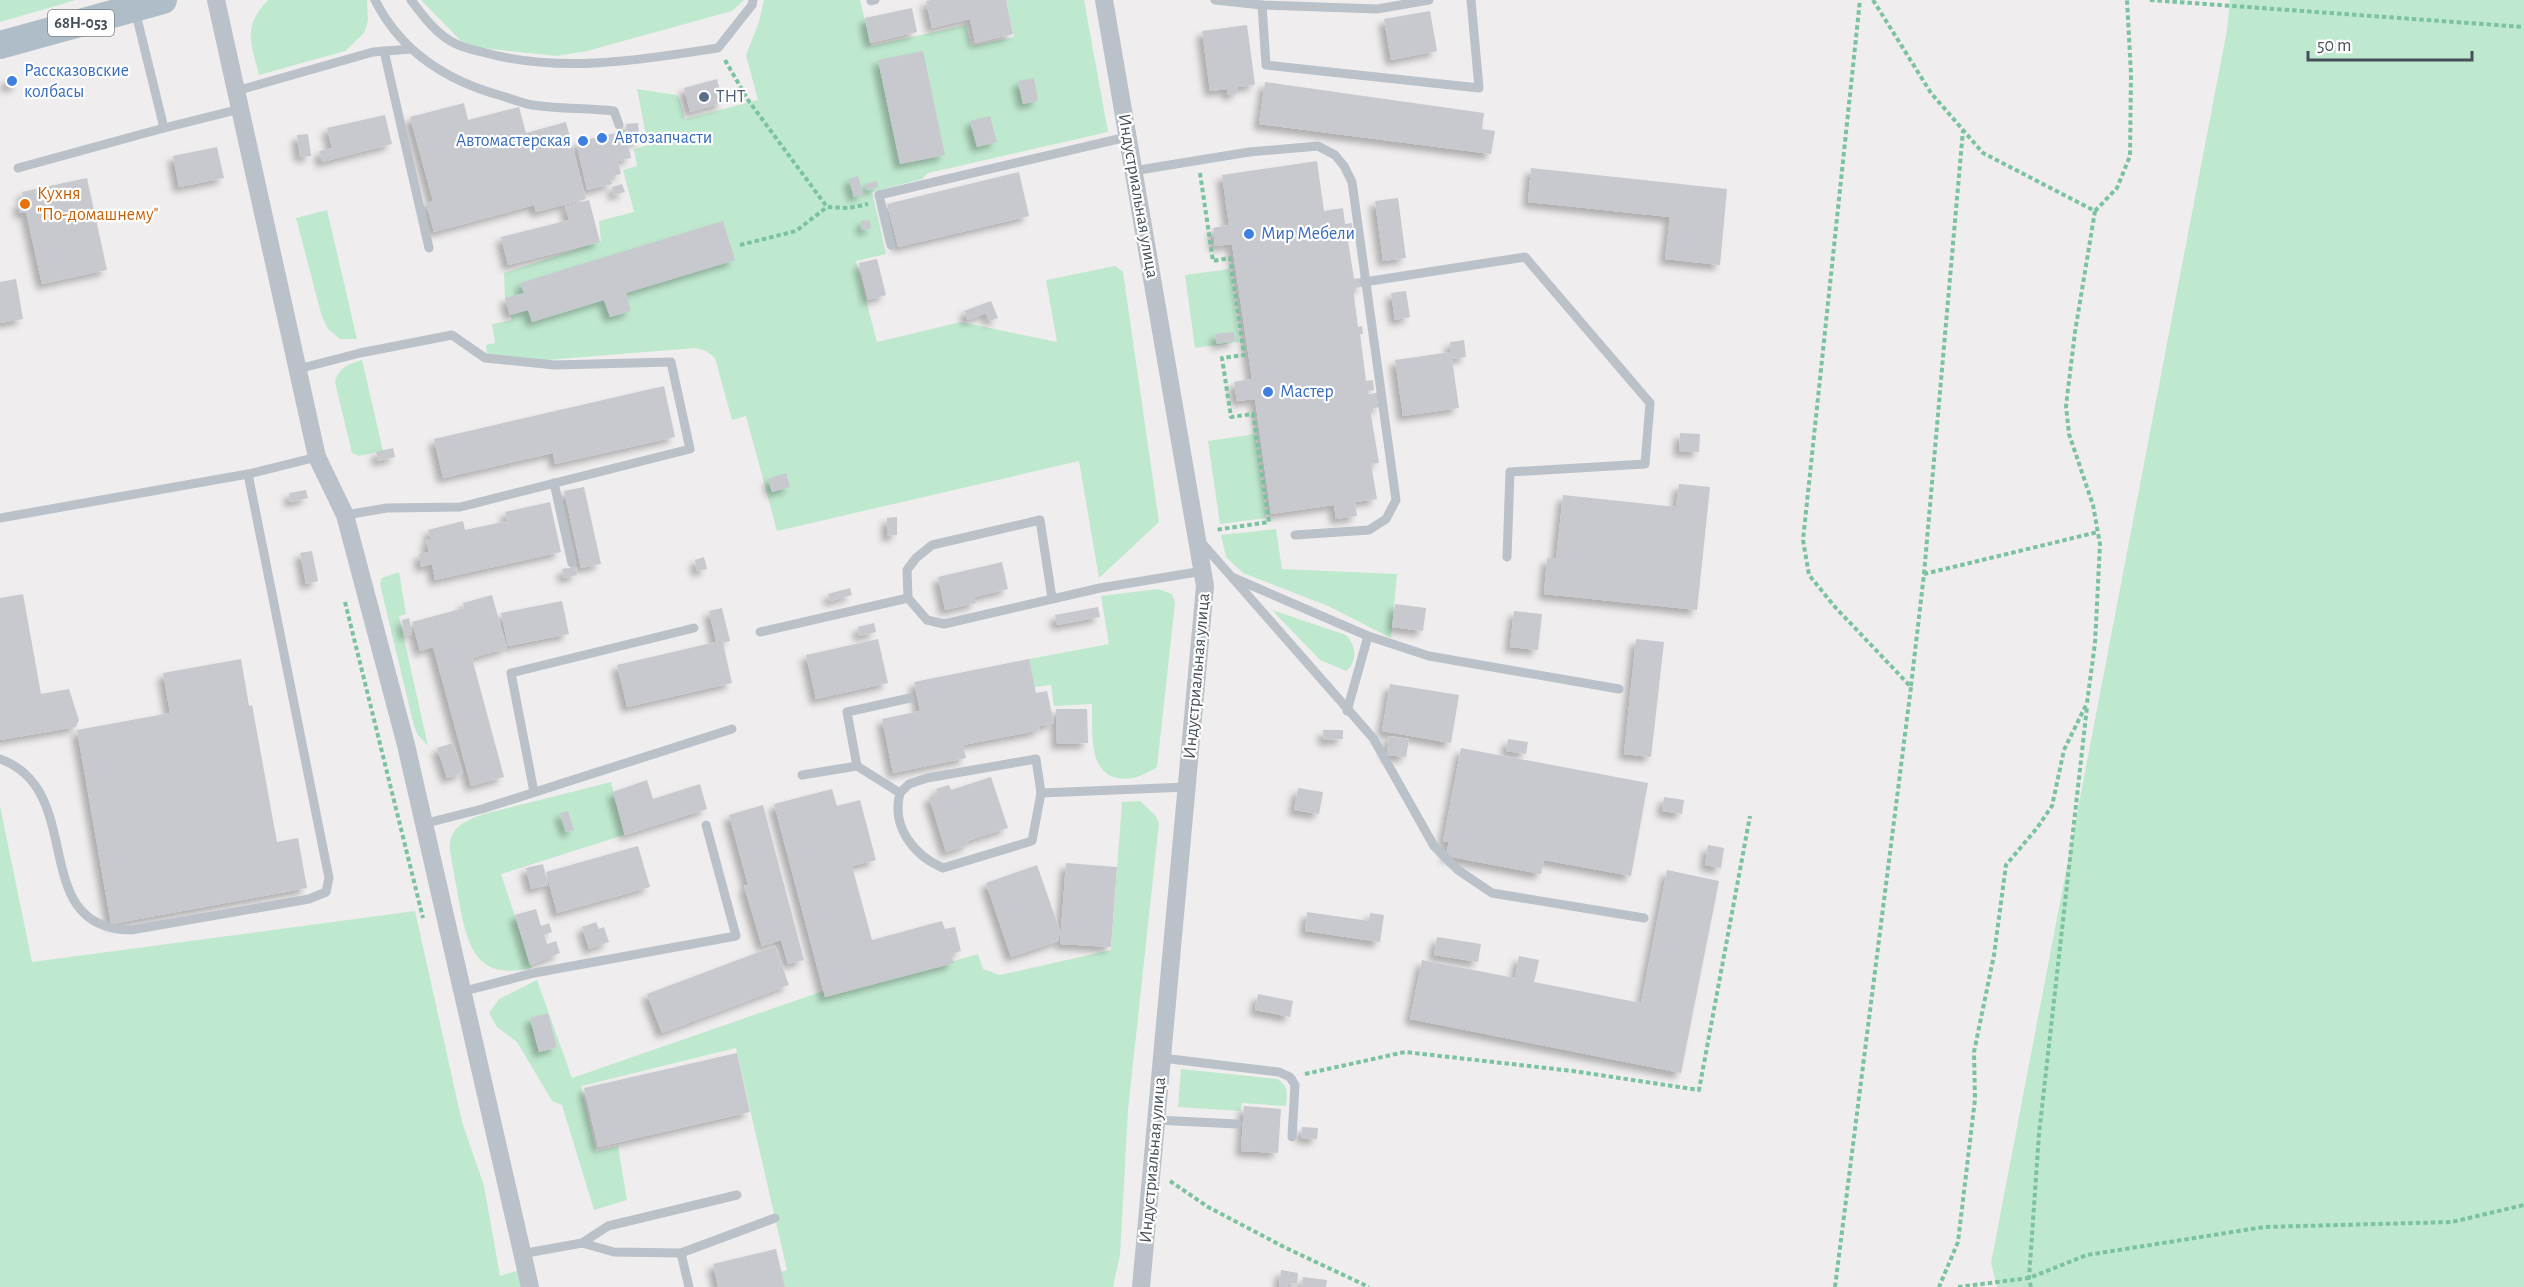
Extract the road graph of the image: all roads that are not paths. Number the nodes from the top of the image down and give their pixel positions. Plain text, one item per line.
1 (163, 0) edge
2 (216, 0) edge
3 (375, 0) edge
4 (411, 0) edge
5 (753, 0) edge
6 (1104, 0) edge
7 (1215, 0) edge
8 (1429, 0) edge
9 (1471, 0) edge
10 (1262, 5) junction
11 (135, 8) junction
12 (0, 45) edge
13 (411, 49) junction
14 (384, 51) junction
15 (238, 100) junction
16 (619, 125) dead end
17 (164, 128) junction
18 (1127, 137) junction
19 (18, 168) dead end
20 (1133, 171) junction
21 (891, 245) dead end
22 (429, 248) dead end
23 (1364, 282) junction
24 (298, 369) junction
25 (318, 457) junction
26 (248, 474) junction
27 (554, 483) junction
28 (345, 515) junction
29 (0, 518) edge
30 (1295, 535) dead end
31 (1197, 536) junction
32 (1507, 557) dead end
33 (572, 563) dead end
34 (1203, 571) junction
35 (1232, 578) junction
36 (908, 598) junction
37 (1052, 598) junction
38 (694, 628) dead end
39 (760, 632) dead end
40 (1368, 636) junction
41 (1619, 689) dead end
42 (910, 698) dead end
43 (1347, 711) junction
44 (732, 729) dead end
45 (0, 759) edge
46 (857, 766) junction
47 (802, 775) dead end
48 (1187, 787) junction
49 (534, 792) junction
50 (900, 793) junction
51 (1041, 793) junction
52 (423, 824) junction
53 (706, 825) dead end
54 (1644, 918) dead end
55 (461, 992) junction
56 (1162, 1058) junction
57 (1156, 1120) junction
58 (1237, 1124) dead end
59 (1292, 1137) dead end
60 (737, 1195) dead end
61 (775, 1218) dead end
62 (582, 1243) junction
63 (681, 1253) junction
64 (521, 1254) junction
65 (530, 1287) edge
66 (689, 1287) edge
67 (1141, 1287) edge

1 - 11 main road, 68Н-053
2 - 15 street
3 - 13 lane
4 - 5 lane
6 - 18 street, Индустриальная улица
7 - 10 lane
8 - 10 lane
9 - 10 lane
11 - 12 main road, 68Н-053
11 - 17 lane
13 - 14 lane
13 - 16 lane
14 - 15 lane
14 - 22 lane
15 - 17 lane
15 - 24 street
17 - 19 lane
18 - 20 street, Индустриальная улица
18 - 21 lane
20 - 23 lane
20 - 31 street, Индустриальная улица
23 - 30 lane
23 - 32 lane
24 - 25 street
24 - 27 lane
25 - 26 lane
25 - 28 street
26 - 29 lane
26 - 45 lane
27 - 28 lane
27 - 33 lane
28 - 52 street
31 - 34 street, Индустриальная улица
31 - 35 lane
34 - 37 lane
34 - 48 street, Индустриальная улица
35 - 40 lane
35 - 43 lane
36 - 37 lane
36 - 37 lane
36 - 39 lane
38 - 49 lane
40 - 41 lane
40 - 43 lane
42 - 46 lane
43 - 54 lane
44 - 49 lane
46 - 47 lane
46 - 50 lane
48 - 51 lane
48 - 56 street, Индустриальная улица
49 - 52 lane
50 - 51 lane
50 - 51 lane
52 - 55 street
53 - 55 lane
55 - 64 street
56 - 57 street, Индустриальная улица
56 - 59 lane
57 - 58 lane
57 - 67 street, Индустриальная улица
60 - 62 lane
61 - 63 lane
62 - 63 lane
62 - 64 lane
63 - 66 lane
64 - 65 street

